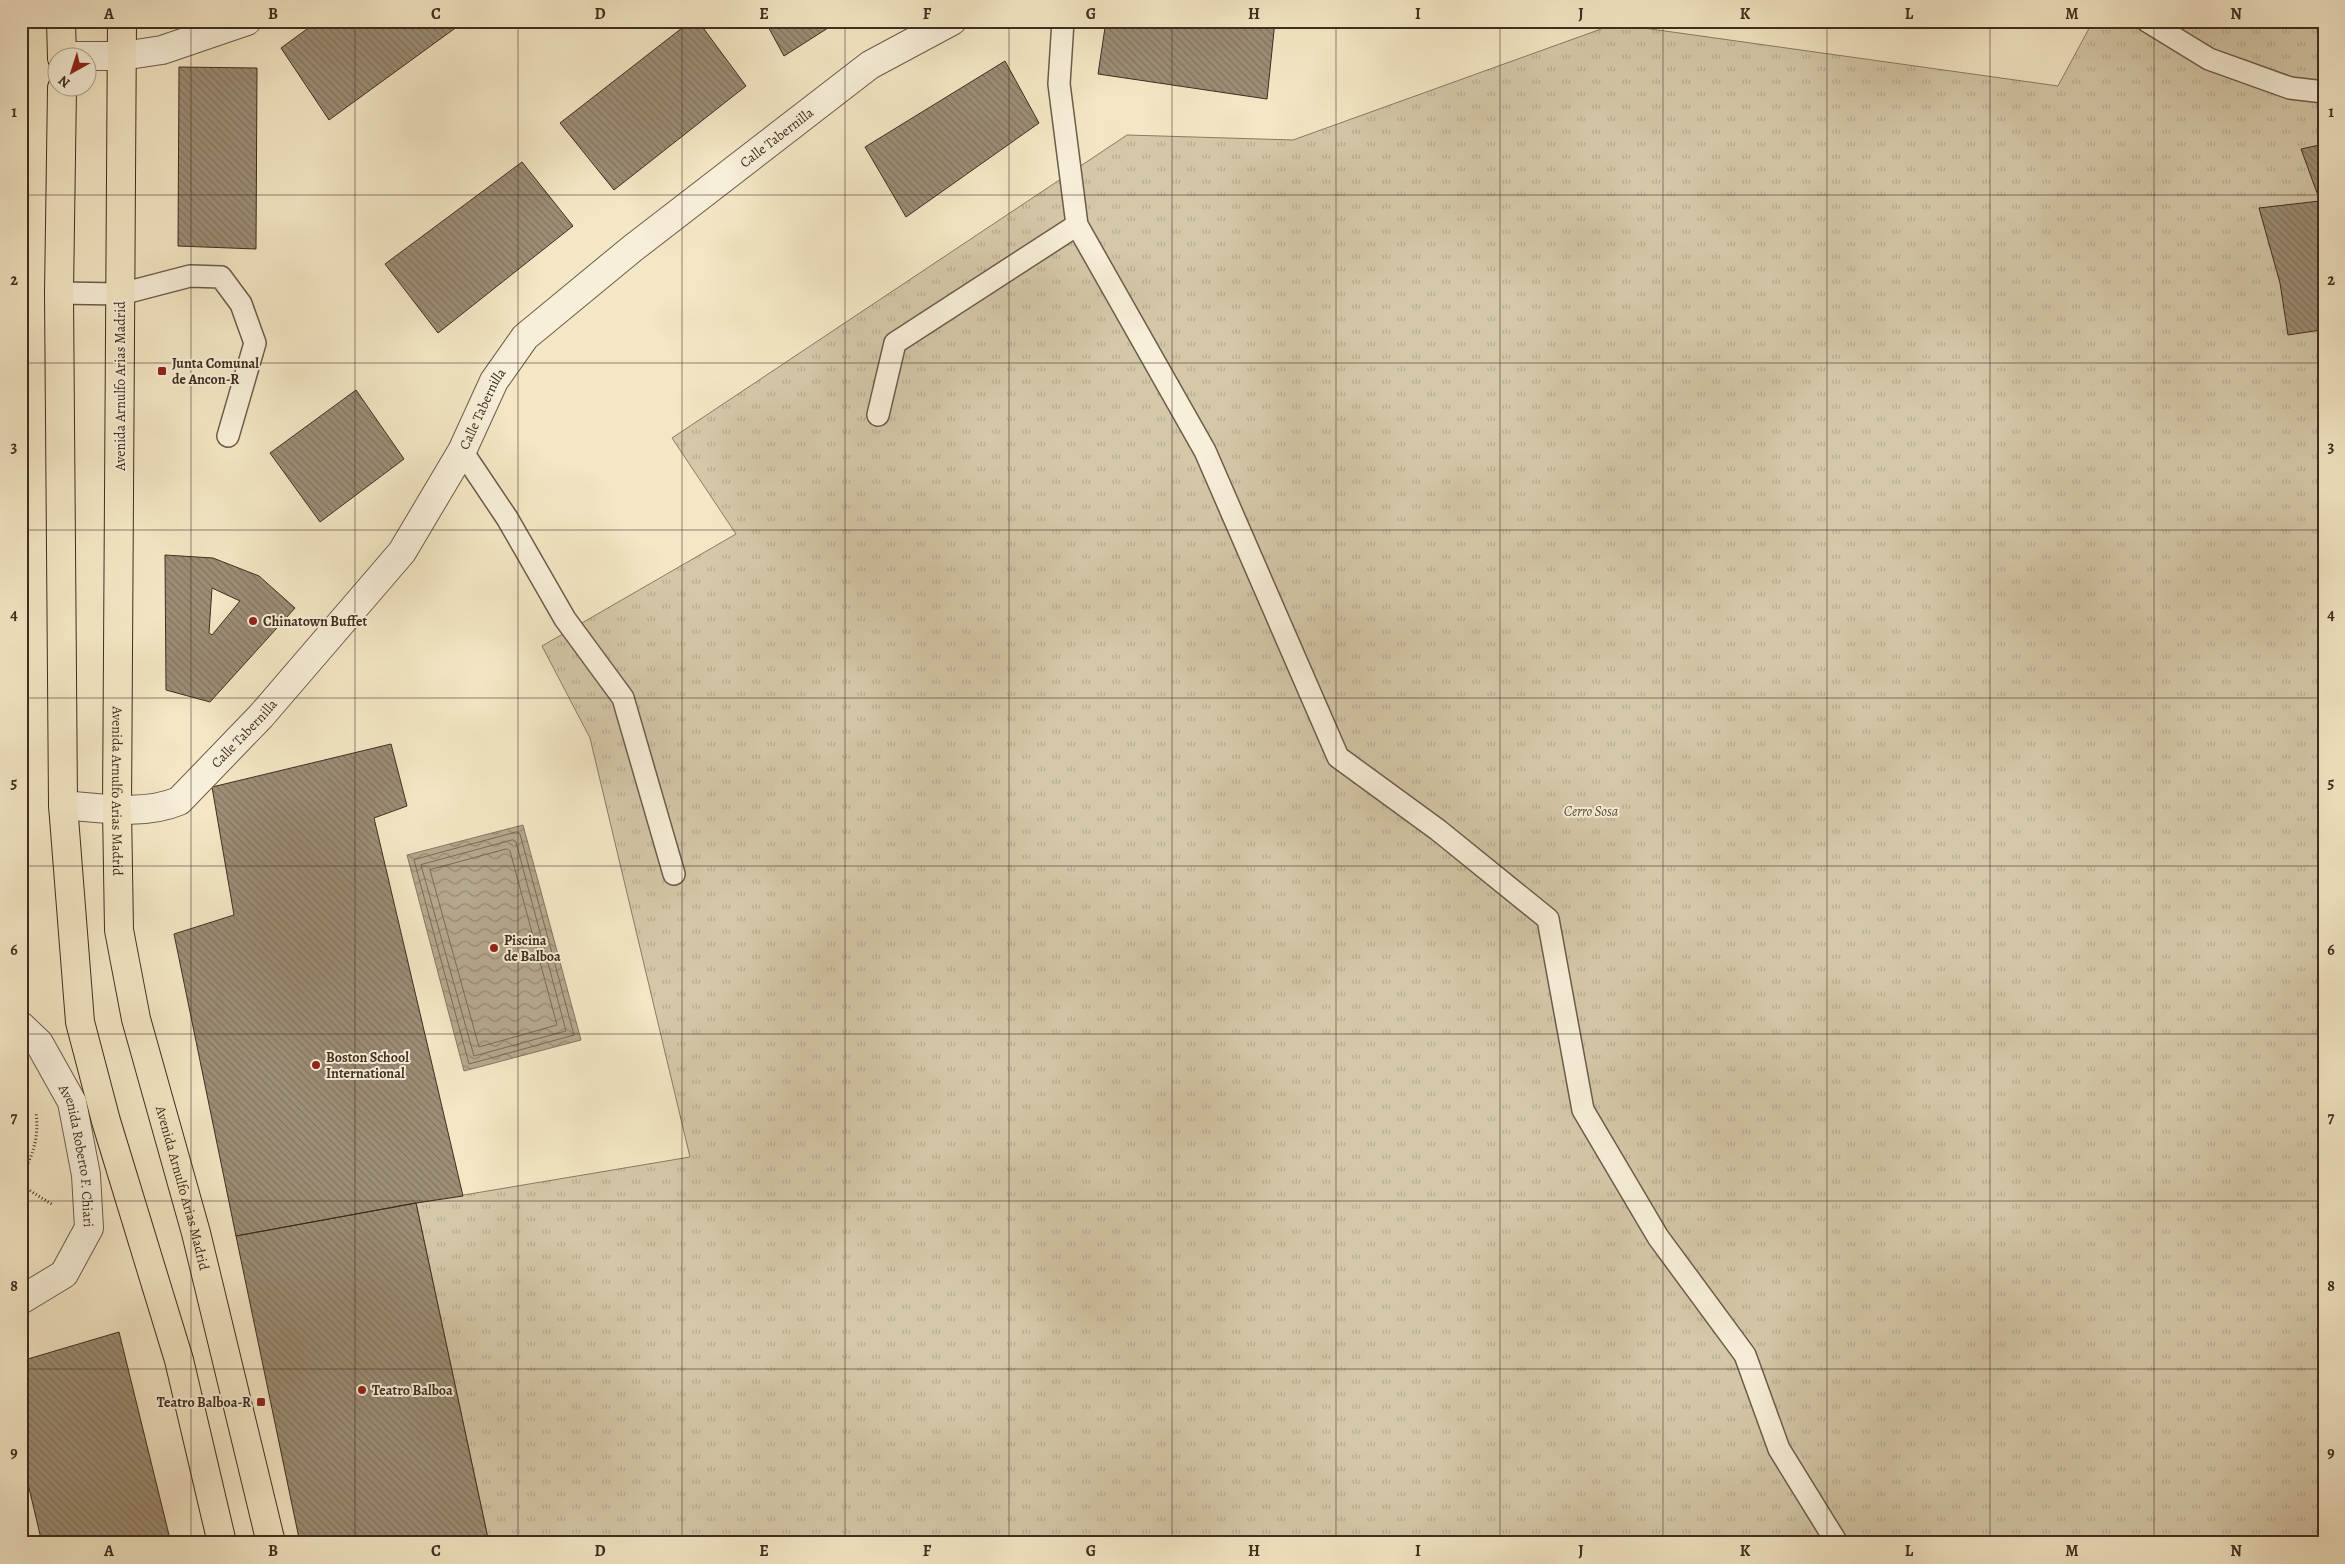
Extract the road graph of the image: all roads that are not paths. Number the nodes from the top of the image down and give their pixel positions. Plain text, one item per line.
1 (61, 21) edge
2 (122, 21) edge
3 (247, 21) edge
4 (952, 21) edge
5 (1063, 21) edge
6 (2147, 21) edge
7 (62, 48) edge
8 (98, 56) edge
9 (122, 56) junction
10 (2324, 92) edge
11 (62, 98) edge
12 (1077, 225) junction
13 (60, 293) junction
14 (120, 294) junction
15 (878, 414) dead end
16 (228, 436) dead end
17 (462, 451) junction
18 (63, 805) junction
19 (117, 809) junction
20 (674, 874) dead end
21 (21, 1026) edge
22 (21, 1300) edge
23 (222, 1543) edge
24 (271, 1543) edge
25 (1837, 1543) edge

1 - 7 main road
2 - 9 main road, Avenida Arnulfo Arias Madrid
3 - 9 street
4 - 17 street, Calle Tabernilla
5 - 12 lane
6 - 10 lane
8 - 9 street
9 - 14 main road, Avenida Arnulfo Arias Madrid
11 - 13 main road
12 - 15 lane
12 - 25 lane
13 - 14 lane
13 - 18 main road
14 - 16 lane
14 - 19 main road, Avenida Arnulfo Arias Madrid
17 - 19 street, Calle Tabernilla
17 - 20 lane
18 - 19 street, Calle Tabernilla
18 - 23 main road
19 - 24 main road, Avenida Arnulfo Arias Madrid
21 - 22 street, Avenida Roberto F. Chiari

